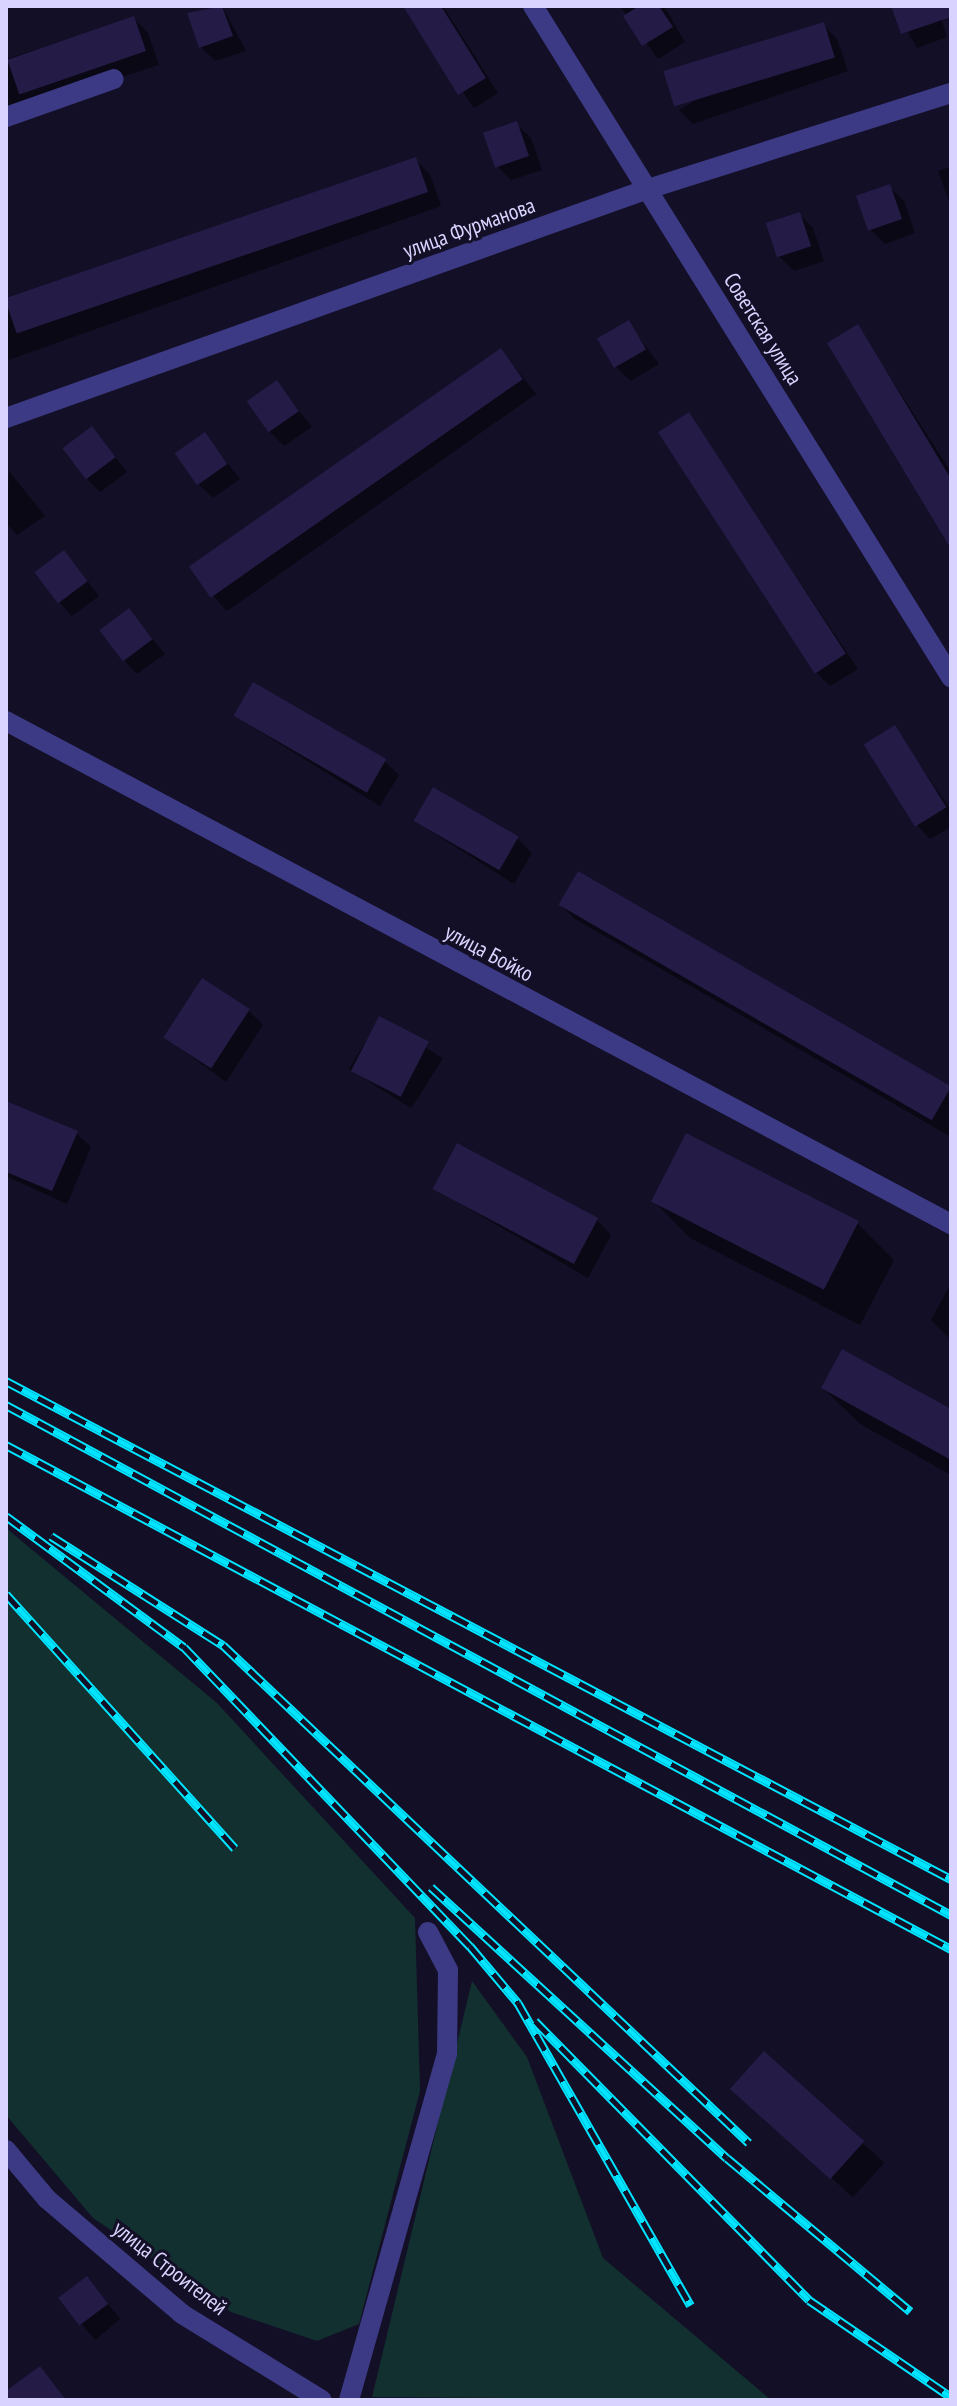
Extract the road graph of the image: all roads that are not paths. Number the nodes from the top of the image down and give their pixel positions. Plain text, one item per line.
1 (533, 6) edge
2 (114, 79) dead end
3 (951, 93) edge
4 (6, 117) edge
5 (648, 189) junction
6 (6, 418) edge
7 (951, 677) edge
8 (6, 721) edge
9 (951, 1224) edge
10 (428, 1932) dead end
11 (6, 2150) edge
12 (322, 2400) edge
13 (349, 2400) edge

1 - 5 street, Советская улица
2 - 4 street
3 - 5 street, улица Фурманова
5 - 6 street, улица Фурманова
5 - 7 street, Советская улица
8 - 9 street, улица Бойко
10 - 13 street
11 - 12 street, улица Строителей

